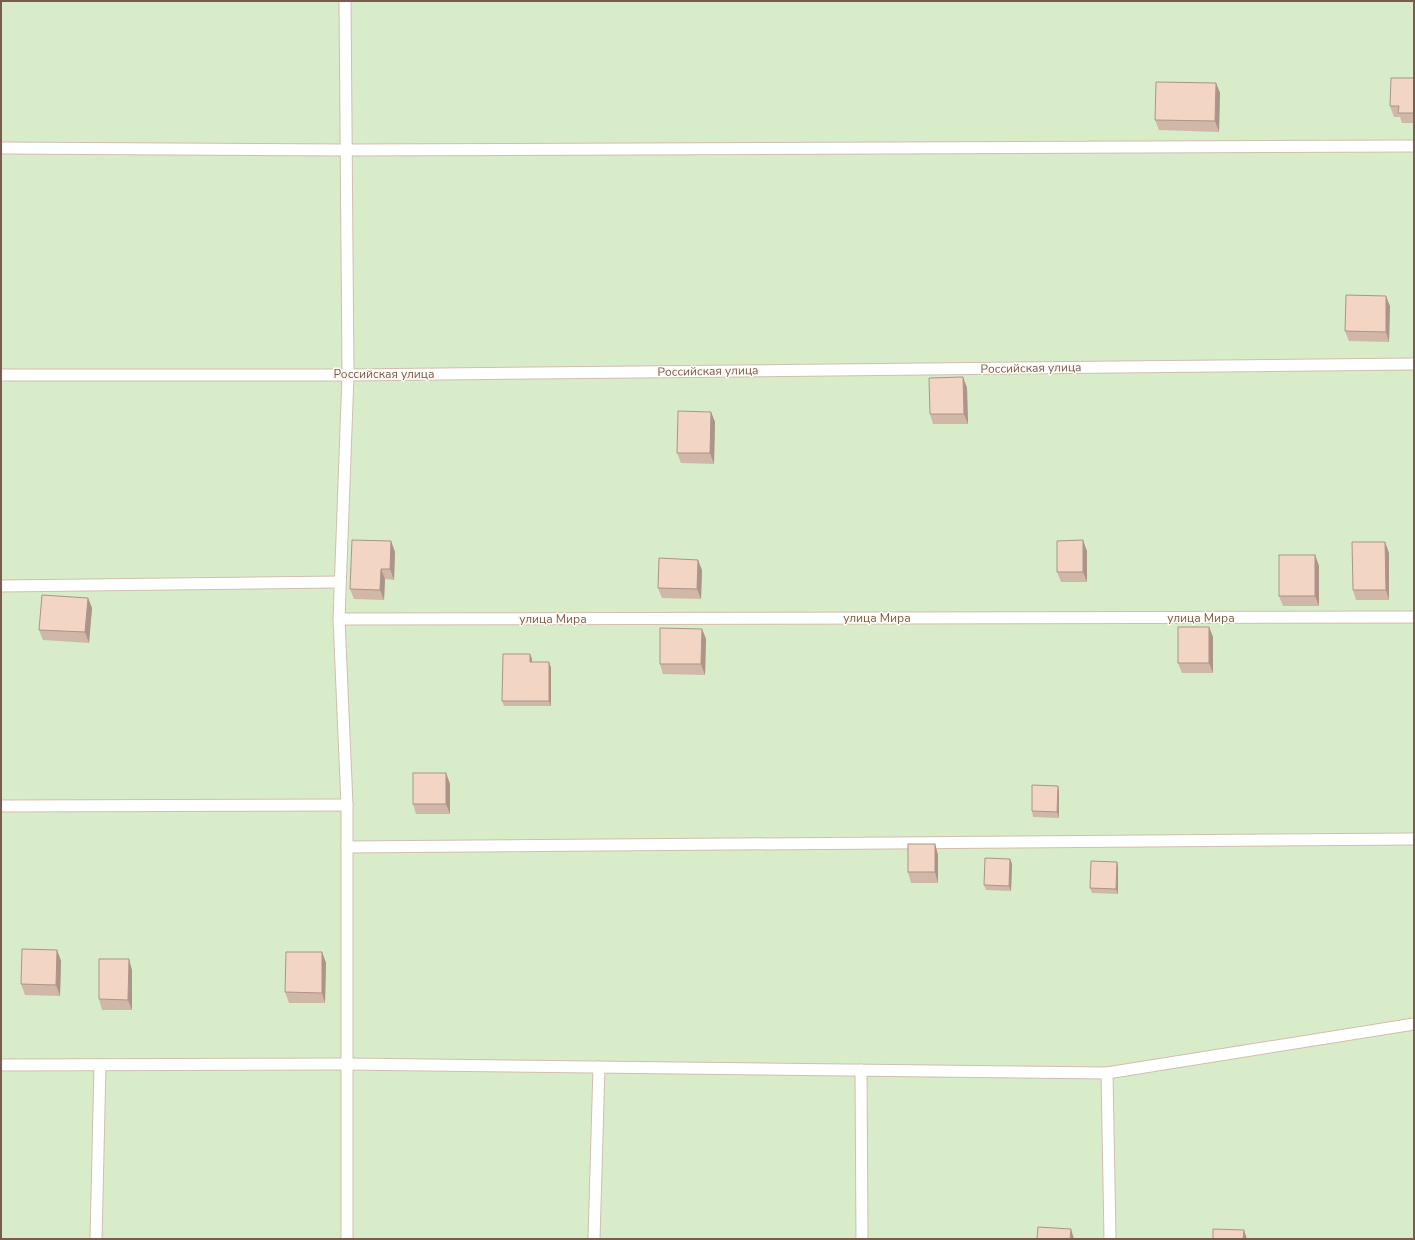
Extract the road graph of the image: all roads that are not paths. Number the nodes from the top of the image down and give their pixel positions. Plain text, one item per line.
1 (345, 1) edge
2 (1414, 146) edge
3 (1, 148) edge
4 (346, 150) junction
5 (1414, 364) edge
6 (1, 375) edge
7 (348, 375) junction
8 (340, 582) junction
9 (1, 586) edge
10 (1414, 617) edge
11 (339, 619) junction
12 (347, 805) junction
13 (1, 806) edge
14 (1414, 839) edge
15 (347, 847) junction
16 (1414, 1024) edge
17 (100, 1064) junction
18 (346, 1064) junction
19 (1, 1065) edge
20 (599, 1067) junction
21 (861, 1070) junction
22 (1107, 1073) junction
23 (96, 1239) edge
24 (347, 1239) edge
25 (594, 1239) edge
26 (862, 1239) edge
27 (1110, 1239) edge

1 - 4 lane
2 - 4 lane
3 - 4 lane
4 - 7 lane
5 - 7 lane, Российская улица
6 - 7 lane, Российская улица
7 - 8 lane
8 - 9 lane
8 - 11 lane
10 - 11 lane, улица Мира
11 - 12 lane
12 - 13 lane
12 - 15 lane
14 - 15 lane
15 - 18 lane
16 - 22 lane
17 - 18 lane
17 - 19 lane
17 - 23 lane
18 - 20 lane
18 - 24 lane
20 - 21 lane
20 - 25 lane
21 - 22 lane
21 - 26 lane
22 - 27 lane

